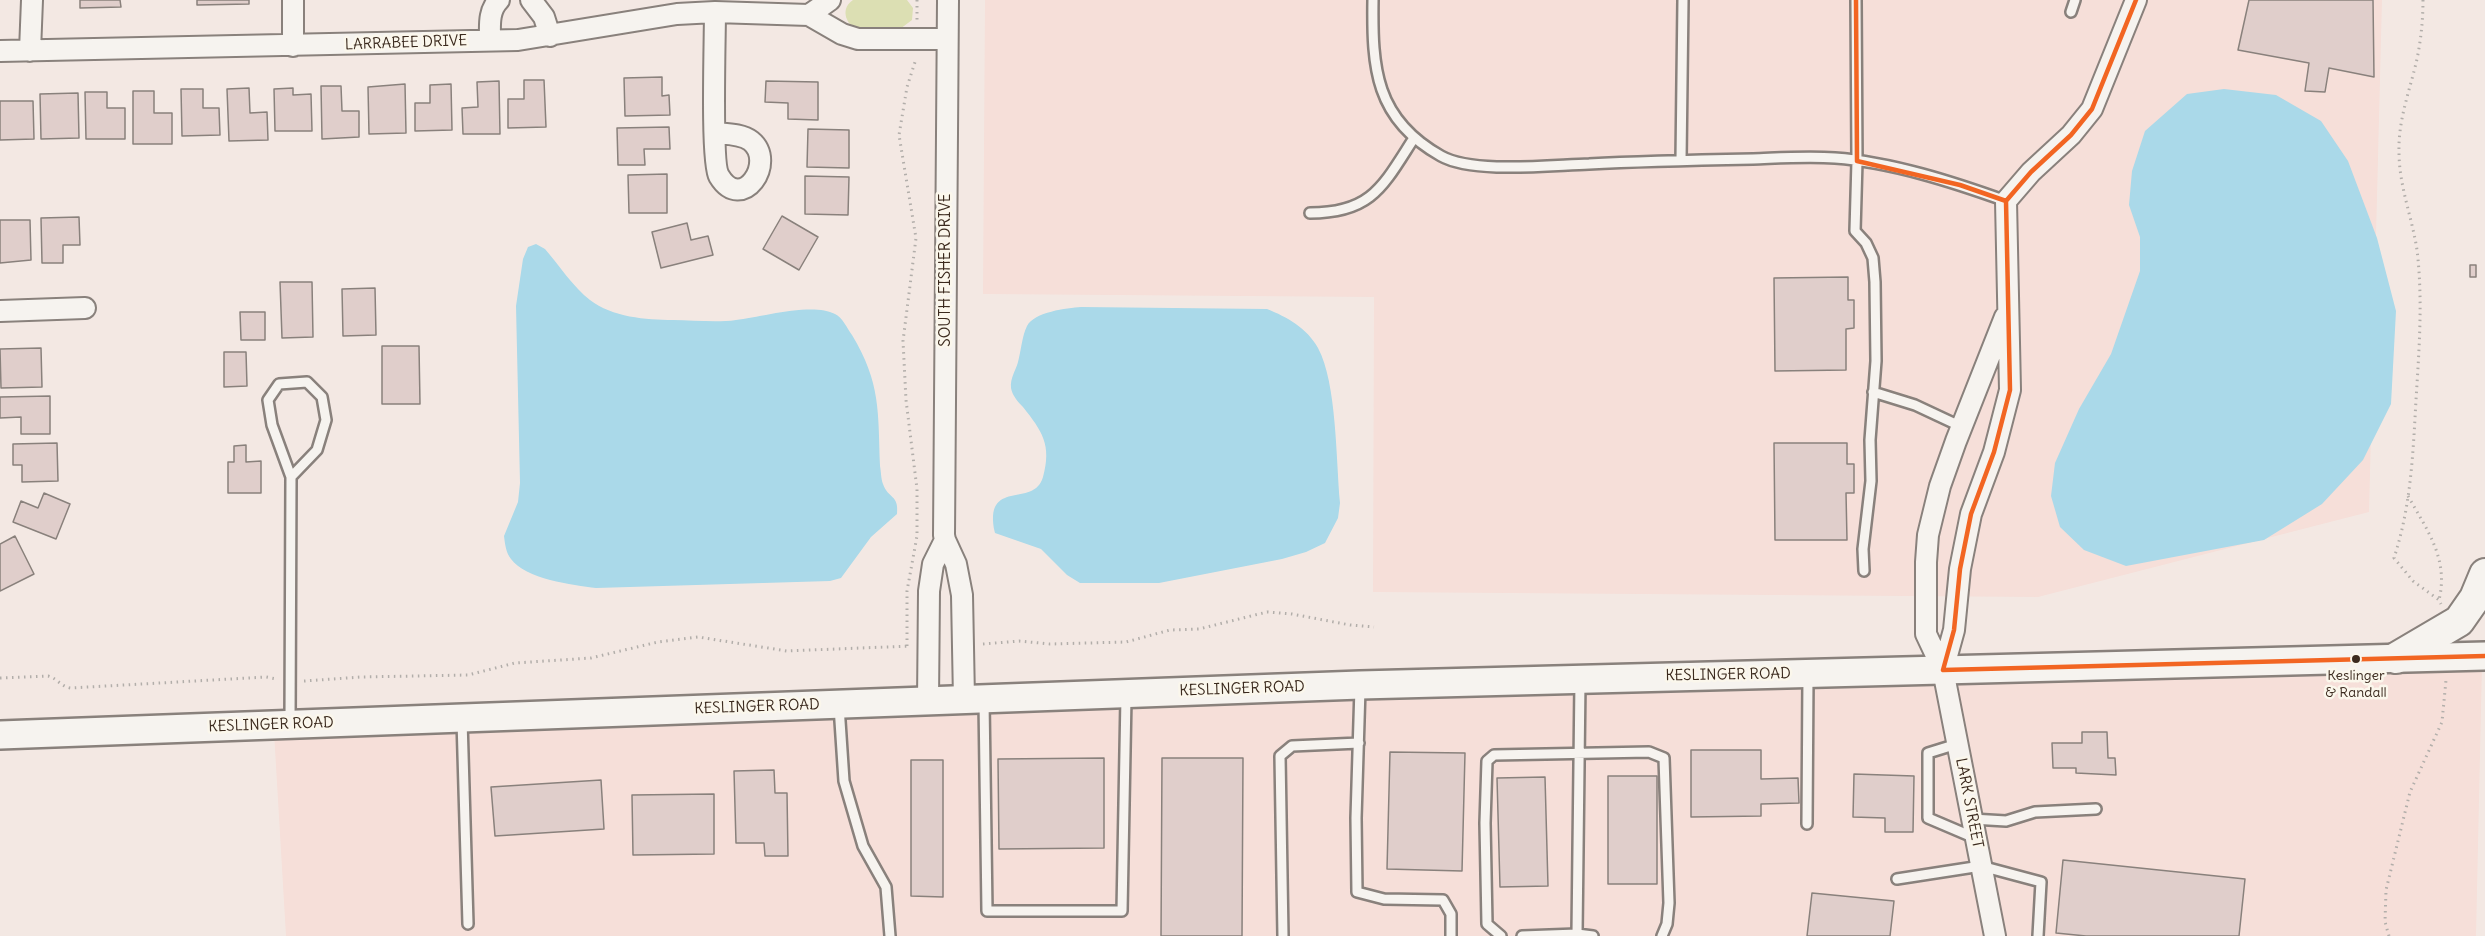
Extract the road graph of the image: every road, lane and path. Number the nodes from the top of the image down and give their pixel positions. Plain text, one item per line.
1 (32, 0) edge
2 (293, 0) edge
3 (499, 0) edge
4 (531, 0) edge
5 (830, 0) edge
6 (917, 0) edge
7 (948, 0) edge
8 (1373, 0) edge
9 (1683, 0) edge
10 (1856, 0) edge
11 (2074, 0) edge
12 (2136, 0) edge
13 (2423, 0) edge
14 (715, 12) junction
15 (2071, 12) dead end
16 (809, 15) junction
17 (550, 36) junction
18 (917, 39) junction
19 (947, 39) junction
20 (490, 40) junction
21 (293, 46) junction
22 (0, 51) edge
23 (30, 51) junction
24 (716, 133) dead end
25 (1414, 138) junction
26 (1681, 160) junction
27 (1857, 161) junction
28 (2006, 201) junction
29 (1310, 213) dead end
30 (85, 308) dead end
31 (2008, 309) junction
32 (0, 311) edge
33 (1873, 392) junction
34 (1962, 427) junction
35 (291, 477) junction
36 (2408, 496) junction
37 (917, 536) dead end
38 (944, 538) junction
39 (1864, 571) dead end
40 (2485, 574) edge
41 (2439, 600) junction
42 (2442, 607) dead end
43 (1374, 627) dead end
44 (928, 646) junction
45 (962, 646) junction
46 (2485, 656) edge
47 (2396, 658) junction
48 (1943, 670) junction
49 (1809, 673) junction
50 (0, 678) edge
51 (1580, 679) junction
52 (290, 681) junction
53 (1360, 685) junction
54 (1126, 693) junction
55 (2445, 695) dead end
56 (974, 699) junction
57 (928, 701) junction
58 (839, 704) junction
59 (462, 718) junction
60 (290, 724) junction
61 (0, 735) edge
62 (1359, 743) junction
63 (1957, 744) junction
64 (1580, 753) junction
65 (2096, 808) dead end
66 (1972, 819) junction
67 (1807, 824) dead end
68 (1976, 838) junction
69 (1981, 866) junction
70 (1898, 879) dead end
71 (468, 924) dead end
72 (1577, 934) junction
73 (890, 936) edge
74 (1283, 936) edge
75 (1451, 936) edge
76 (1501, 936) edge
77 (1522, 936) edge
78 (1593, 936) edge
79 (1662, 936) edge
80 (1995, 936) edge
81 (2037, 936) edge
82 (2389, 936) edge

1 - 23 street
2 - 21 street
3 - 20 street
4 - 17 street
5 - 16 street
6 - 18 path
7 - 19 street, SOUTH FISHER DRIVE
8 - 25 lane
9 - 26 lane
10 - 27 lane
11 - 15 lane
12 - 28 street
13 - 36 path
14 - 16 street, LARRABEE DRIVE
14 - 17 street, LARRABEE DRIVE
14 - 24 street
16 - 18 street, LARRABEE DRIVE
17 - 20 street, LARRABEE DRIVE
18 - 19 street, LARRABEE DRIVE
18 - 37 path
19 - 38 street, SOUTH FISHER DRIVE
20 - 21 street, LARRABEE DRIVE
21 - 23 street, LARRABEE DRIVE
22 - 23 street, LARRABEE DRIVE
25 - 26 lane
25 - 29 lane
26 - 27 lane
27 - 28 lane
27 - 33 lane
28 - 31 street
30 - 32 street
31 - 34 street
31 - 48 street
33 - 34 lane
33 - 39 lane
34 - 48 street
35 - 35 lane
35 - 52 lane
36 - 41 path
36 - 41 path
38 - 44 street, SOUTH FISHER DRIVE
38 - 45 street, SOUTH FISHER DRIVE
40 - 47 main road
41 - 42 path
43 - 45 path
44 - 52 path
44 - 57 street, SOUTH FISHER DRIVE
45 - 56 street, SOUTH FISHER DRIVE
46 - 47 main road, KESLINGER ROAD
47 - 48 main road, KESLINGER ROAD
48 - 49 main road, KESLINGER ROAD
48 - 63 street, LARK STREET
49 - 51 main road, KESLINGER ROAD
49 - 67 lane
50 - 52 path
51 - 53 main road, KESLINGER ROAD
51 - 64 lane
52 - 60 lane
53 - 54 main road, KESLINGER ROAD
53 - 62 lane
54 - 56 main road, KESLINGER ROAD
54 - 56 lane
55 - 82 path
56 - 57 main road, KESLINGER ROAD
57 - 58 main road, KESLINGER ROAD
58 - 59 main road, KESLINGER ROAD
58 - 73 lane
59 - 60 main road, KESLINGER ROAD
59 - 71 lane
60 - 61 main road, KESLINGER ROAD
62 - 74 lane
62 - 75 lane
63 - 66 street, LARK STREET
63 - 68 lane
64 - 72 lane
64 - 76 lane
64 - 79 lane
65 - 66 lane
66 - 68 street, LARK STREET
68 - 69 street, LARK STREET
69 - 70 lane
69 - 80 street, LARK STREET
69 - 81 lane
72 - 77 lane
72 - 78 lane

